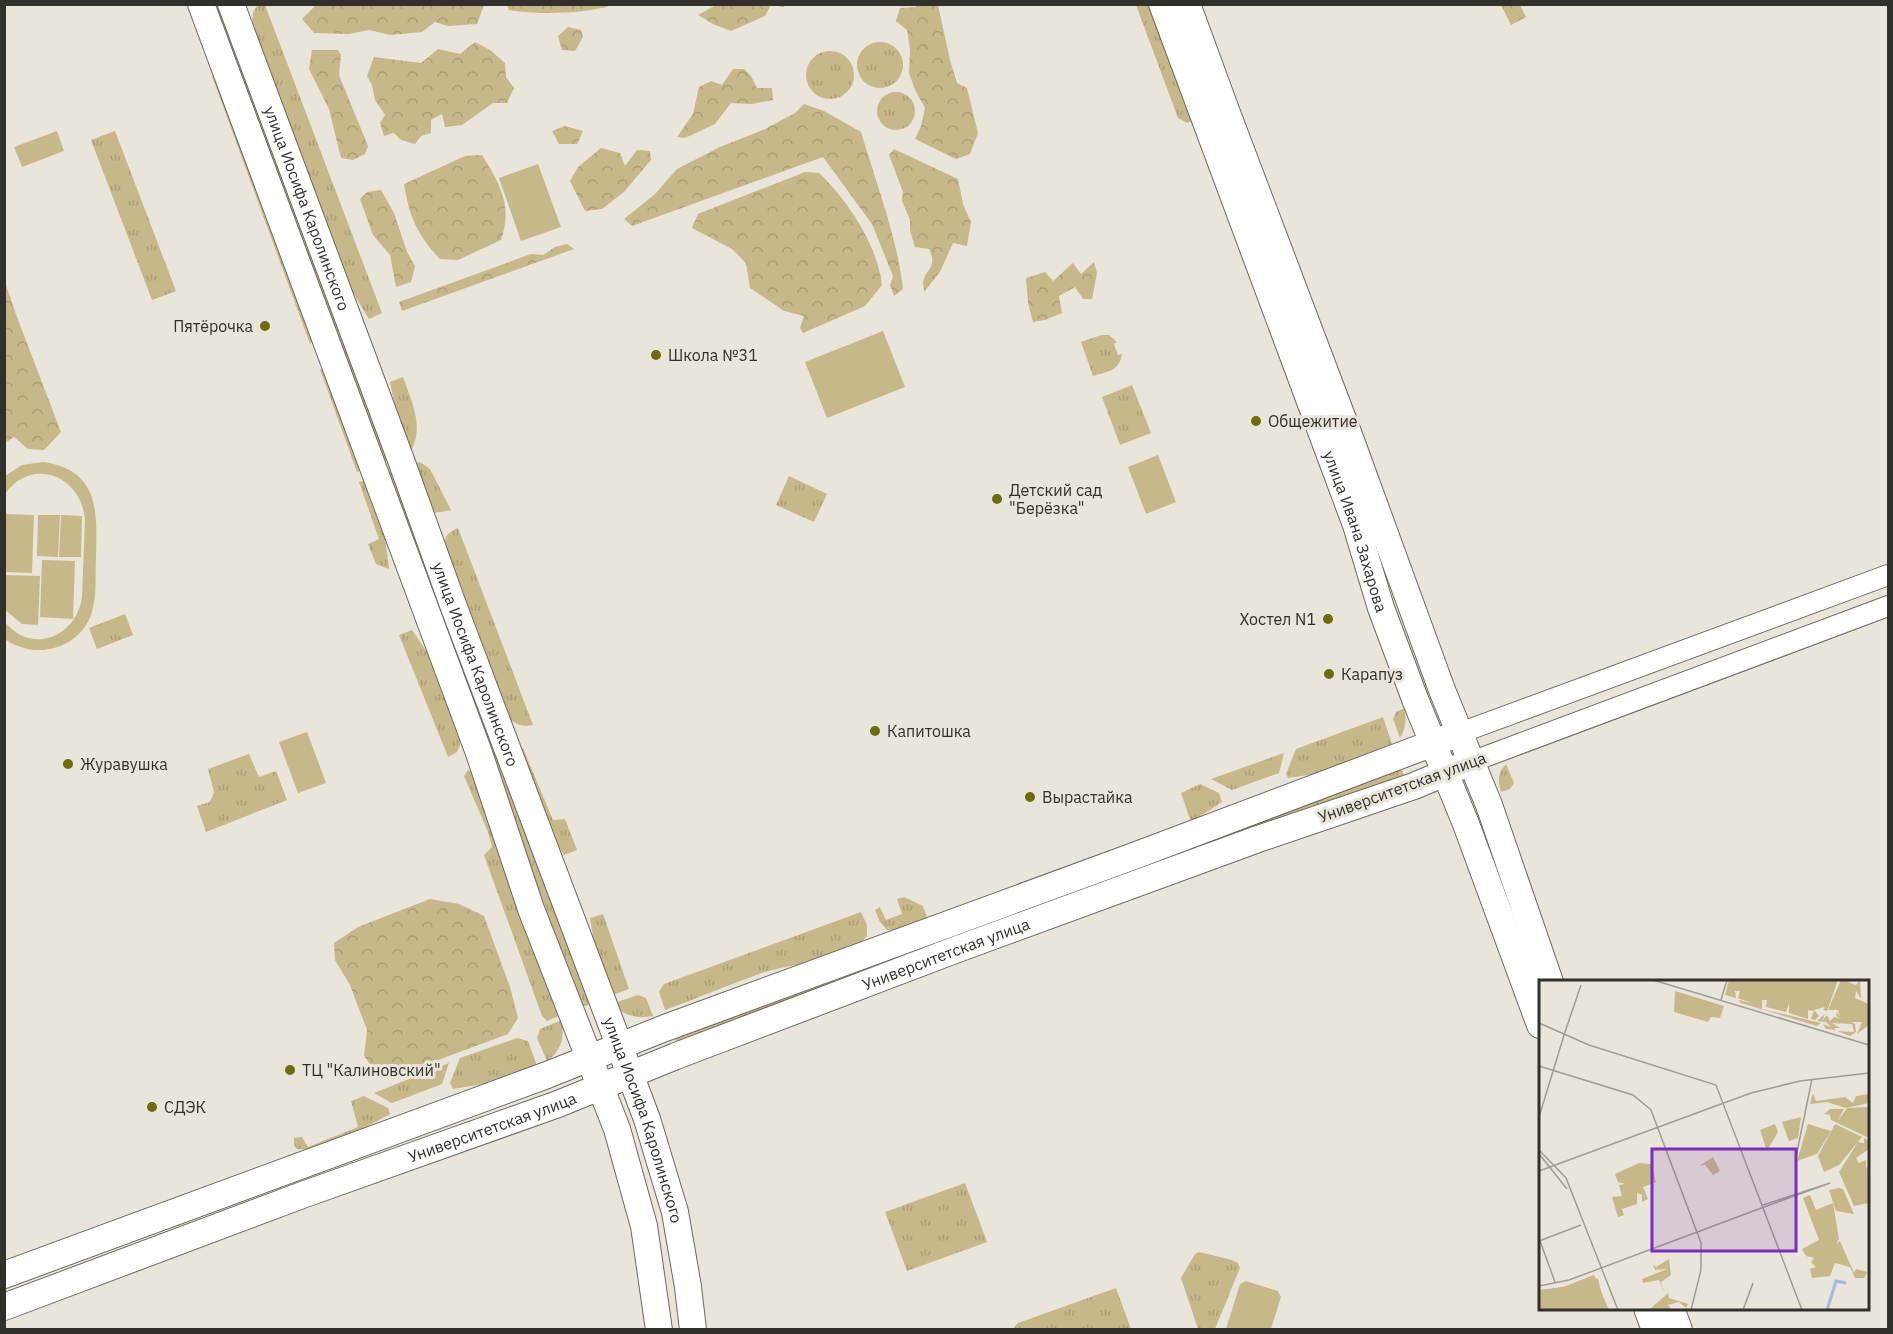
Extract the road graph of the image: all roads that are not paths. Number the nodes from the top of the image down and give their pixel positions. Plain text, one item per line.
1 (201, 4) edge
2 (231, 4) edge
3 (1162, 4) edge
4 (1187, 4) edge
5 (1888, 575) edge
6 (1888, 606) edge
7 (1460, 733) junction
8 (1433, 743) junction
9 (1471, 762) junction
10 (1446, 773) junction
11 (1550, 980) edge
12 (1539, 1021) edge
13 (619, 1047) junction
14 (589, 1058) junction
15 (630, 1075) junction
16 (600, 1087) junction
17 (4, 1275) edge
18 (4, 1307) edge
19 (1648, 1310) edge
20 (1672, 1310) edge
21 (659, 1329) edge
22 (693, 1329) edge
23 (1655, 1329) edge
24 (1679, 1329) edge

1 - 14 main road, улица Иосифа Каролинского
2 - 13 main road, улица Иосифа Каролинского
3 - 8 main road, улица Ивана Захарова
4 - 7 main road, улица Ивана Захарова
5 - 7 street, Университетская улица
6 - 9 street, Университетская улица
7 - 8 main road, Университетская улица
7 - 9 main road, улица Ивана Захарова
8 - 10 main road, улица Ивана Захарова
8 - 13 main road, Университетская улица
9 - 10 main road, Университетская улица
9 - 11 main road, улица Ивана Захарова
10 - 12 main road, улица Ивана Захарова
10 - 15 main road, Университетская улица
13 - 14 main road, Университетская улица
13 - 15 main road, улица Иосифа Каролинского
14 - 16 main road, улица Иосифа Каролинского
14 - 17 main road, Университетская улица
15 - 16 main road, Университетская улица
15 - 22 main road, улица Иосифа Каролинского
16 - 18 main road, Университетская улица
16 - 21 main road, улица Иосифа Каролинского
19 - 23 main road
20 - 24 main road

